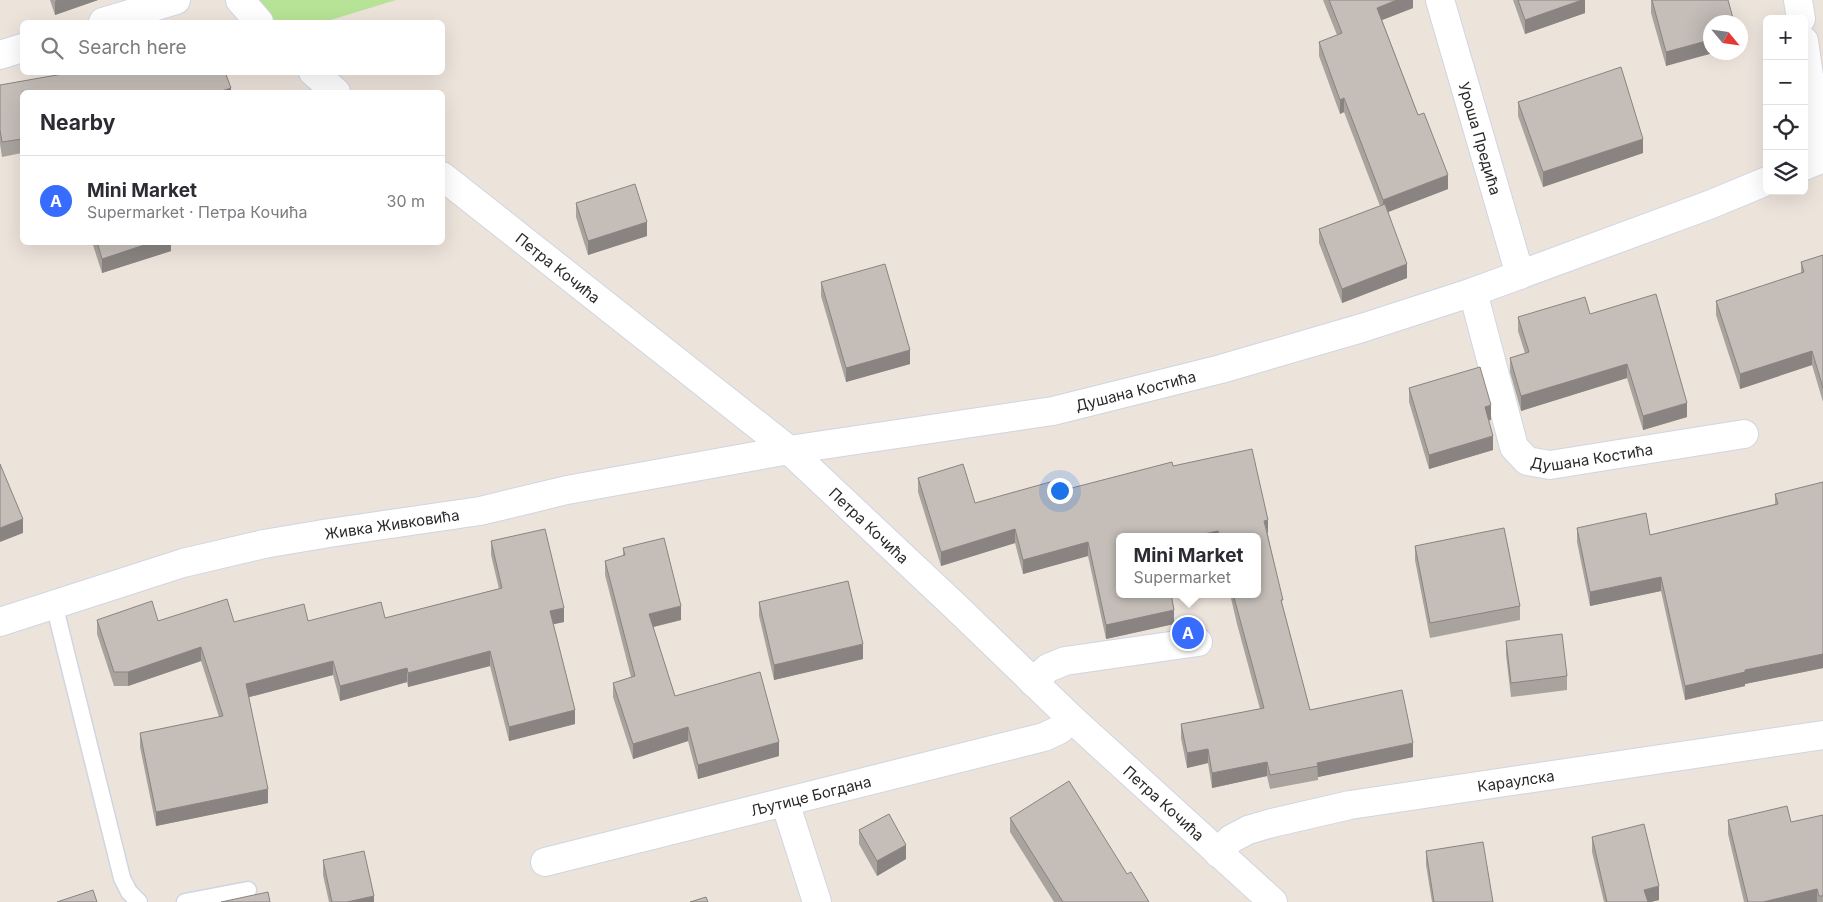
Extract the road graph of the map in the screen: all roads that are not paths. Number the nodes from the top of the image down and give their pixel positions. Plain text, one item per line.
1 (176, 0) edge
2 (240, 0) edge
3 (1440, 0) edge
4 (1798, 0) edge
5 (1800, 15) edge
6 (110, 20) edge
7 (257, 20) edge
8 (20, 49) edge
9 (0, 54) edge
10 (1806, 60) edge
11 (316, 75) edge
12 (334, 90) edge
13 (1816, 161) edge
14 (445, 178) edge
15 (1763, 183) edge
16 (1520, 275) junction
17 (1473, 292) junction
18 (1744, 434) dead end
19 (789, 450) junction
20 (54, 604) junction
21 (0, 622) edge
22 (1198, 642) dead end
23 (1033, 682) junction
24 (1072, 719) junction
25 (1823, 735) edge
26 (786, 802) junction
27 (1218, 853) junction
28 (545, 862) dead end
29 (248, 890) dead end
30 (139, 902) edge
31 (185, 902) edge
32 (817, 902) edge
33 (1272, 902) edge

1 - 6 street
2 - 7 street
3 - 16 street, Уроша Предића
4 - 5 street
8 - 9 street
10 - 13 street
11 - 12 street
14 - 19 street, Петра Кочића
15 - 16 street, Душана Костића
16 - 17 street, Душана Костића
17 - 18 street, Душана Костића
17 - 19 street, Душана Костића
19 - 20 street, Живка Живковића
19 - 23 street, Петра Кочића
20 - 21 street, Живка Живковића
20 - 30 lane
22 - 23 street
23 - 24 street, Петра Кочића
24 - 26 street, Љутице Богдана
24 - 27 street, Петра Кочића
25 - 27 street, Караулска
26 - 28 street, Љутице Богдана
26 - 32 street
27 - 33 street, Петра Кочића
29 - 31 lane

